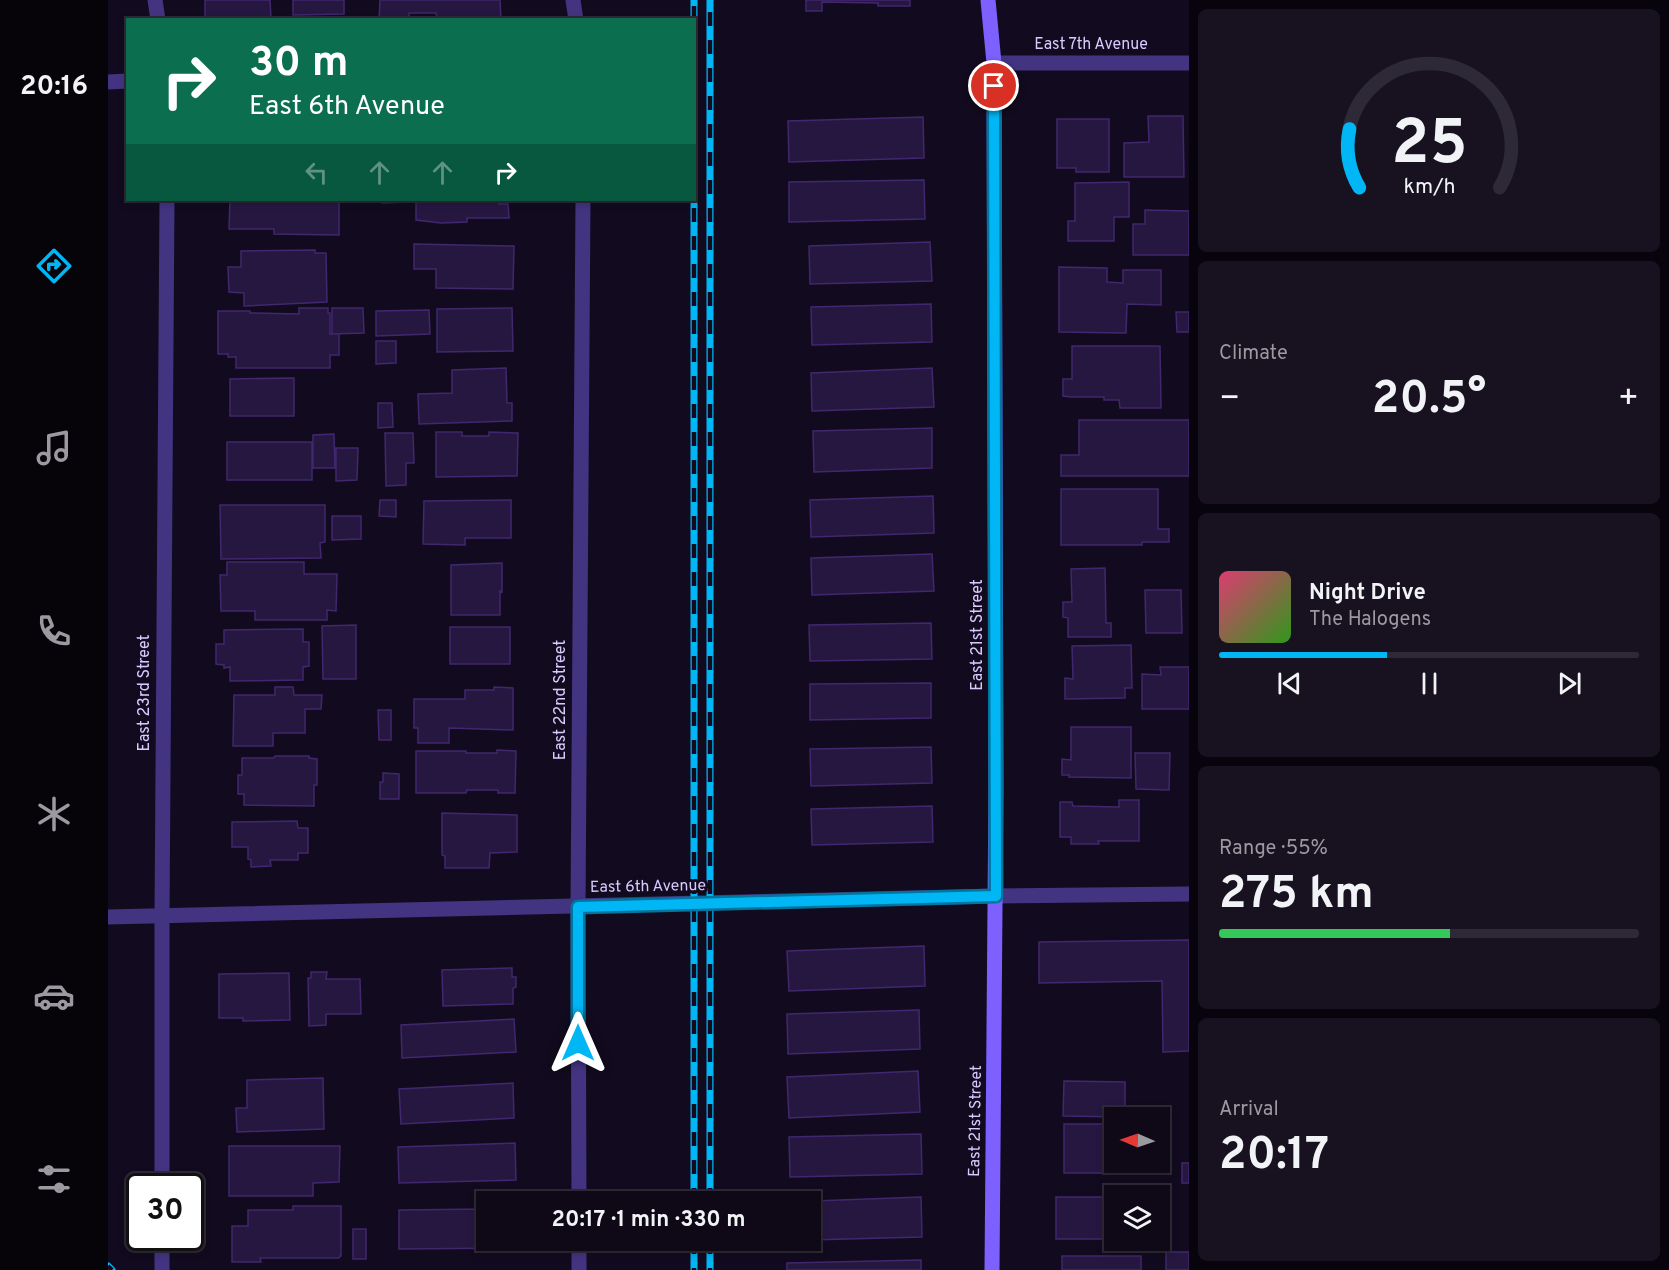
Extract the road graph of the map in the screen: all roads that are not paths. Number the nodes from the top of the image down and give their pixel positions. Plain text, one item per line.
1 (155, 0) edge
2 (573, 0) edge
3 (988, 0) edge
4 (158, 18) edge
5 (576, 18) edge
6 (994, 63) junction
7 (1189, 63) edge
8 (126, 81) edge
9 (108, 82) edge
10 (167, 201) edge
11 (583, 201) edge
12 (1189, 894) edge
13 (996, 896) junction
14 (578, 907) junction
15 (162, 916) junction
16 (108, 917) edge
17 (162, 1173) edge
18 (579, 1191) edge
19 (162, 1251) edge
20 (579, 1251) edge
21 (162, 1270) edge
22 (579, 1270) edge
23 (992, 1270) edge

1 - 4 street
2 - 5 street
3 - 6 main road, East 21st Street
6 - 7 street, East 7th Avenue
6 - 13 main road, East 21st Street
8 - 9 street
10 - 15 street, East 23rd Street
11 - 14 street, East 22nd Street
12 - 13 street, East 6th Avenue
13 - 14 street, East 6th Avenue
13 - 23 main road, East 21st Street
14 - 15 street, East 6th Avenue
14 - 18 street, East 22nd Street
15 - 16 street, East 6th Avenue
15 - 17 street, East 23rd Street
19 - 21 street
20 - 22 street

